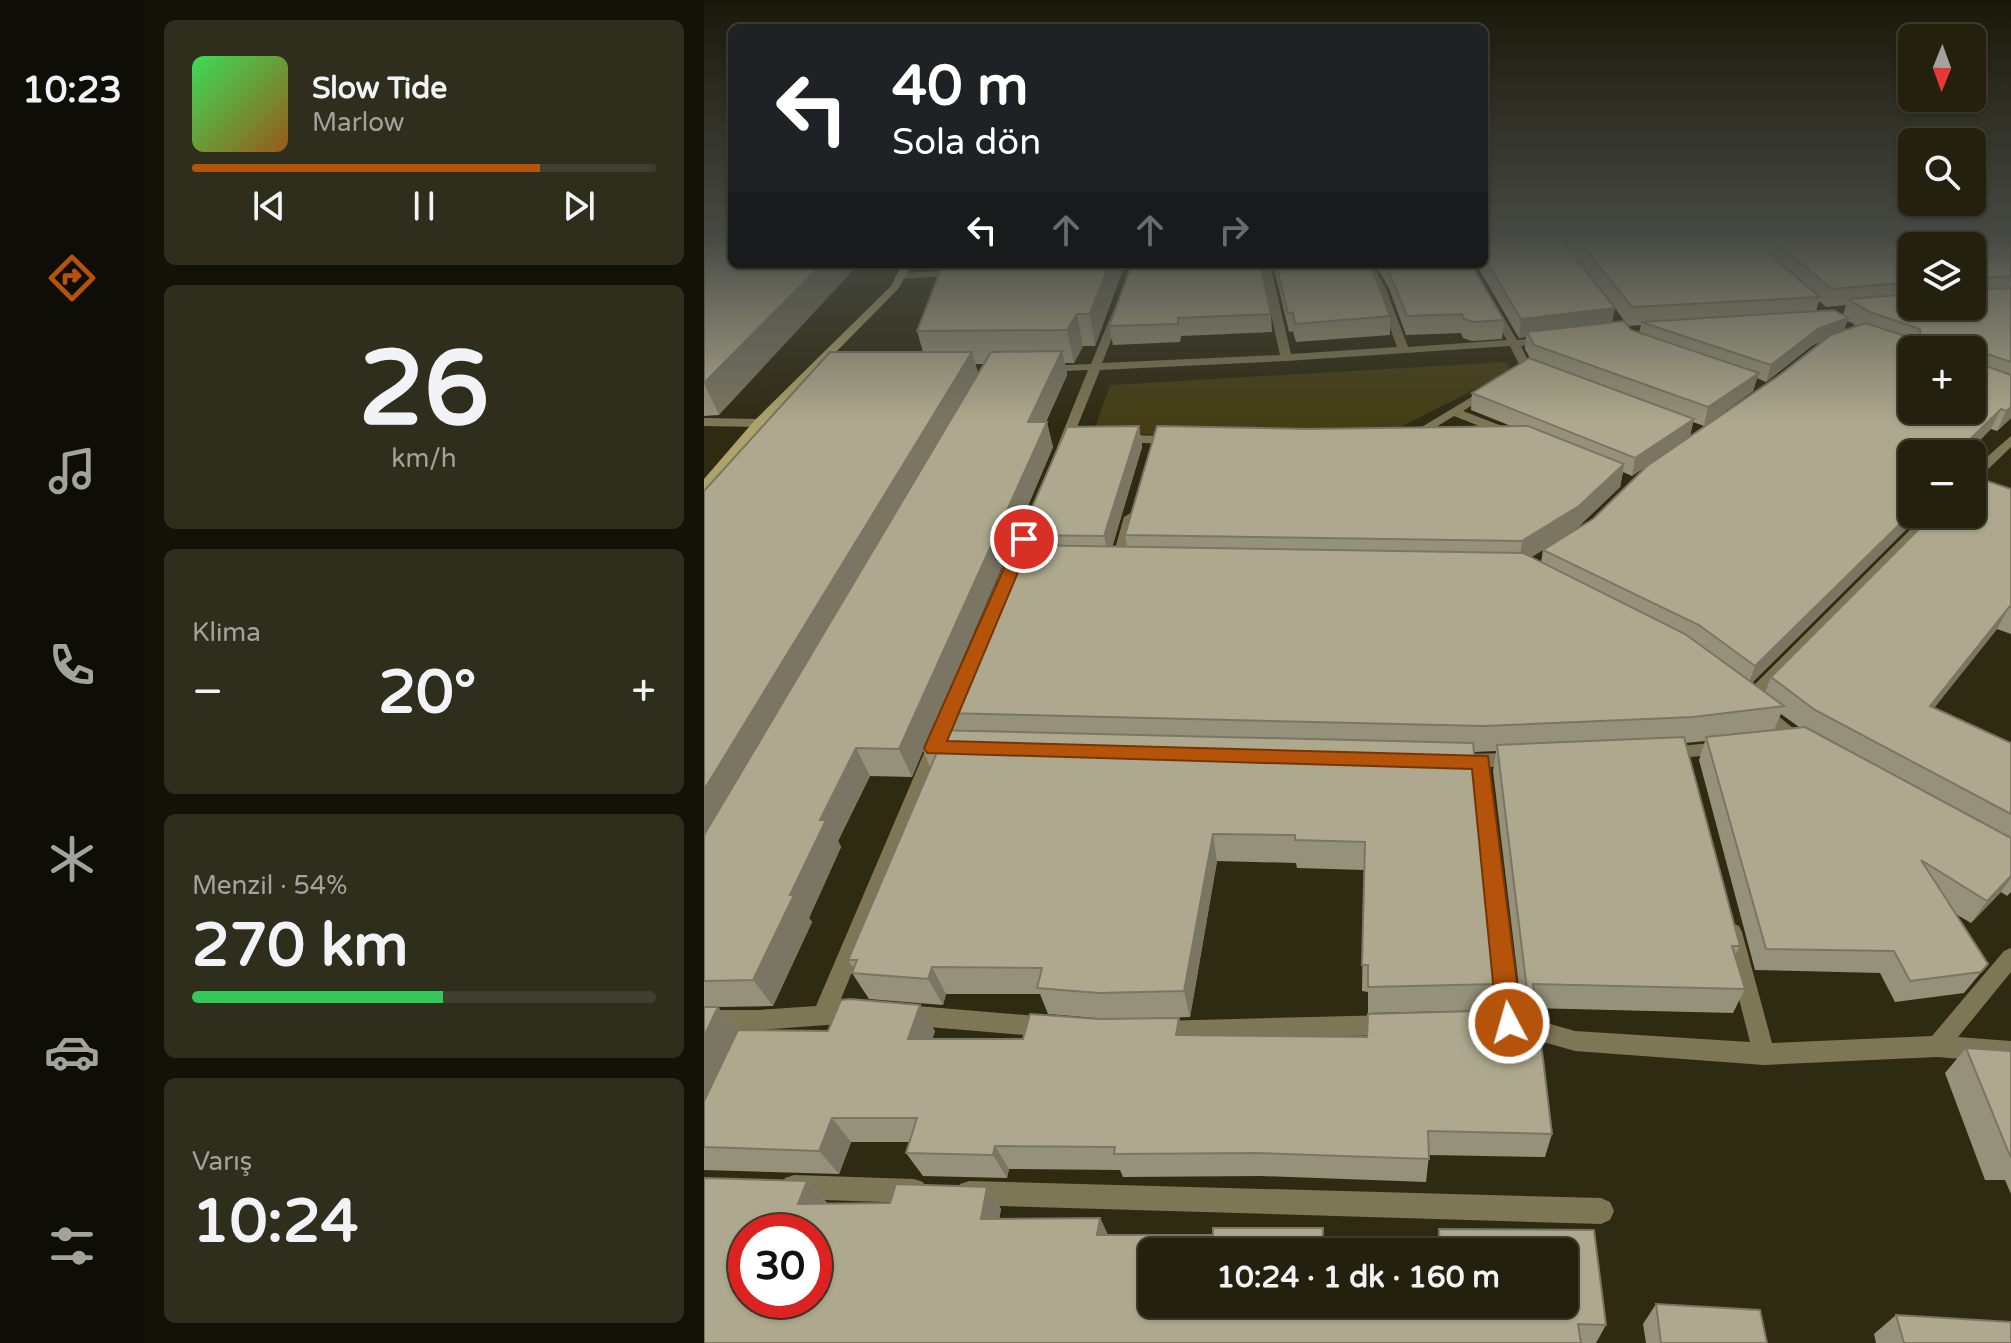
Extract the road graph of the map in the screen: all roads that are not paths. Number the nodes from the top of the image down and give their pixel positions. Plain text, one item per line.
1 (883, 299) edge
2 (1121, 299) edge
3 (1273, 299) edge
4 (1385, 299) edge
5 (1487, 299) edge
6 (1560, 339) edge
7 (1514, 345) junction
8 (1404, 351) junction
9 (1286, 358) junction
10 (1526, 367) junction
11 (1036, 369) edge
12 (1094, 369) junction
13 (810, 370) junction
14 (825, 370) edge
15 (1541, 373) edge
16 (1453, 411) junction
17 (704, 422) edge
18 (759, 423) junction
19 (1403, 438) edge
20 (1109, 439) edge
21 (1523, 439) edge
22 (2011, 440) edge
23 (1184, 441) edge
24 (1986, 464) edge
25 (1054, 467) edge
26 (704, 487) edge
27 (1137, 496) edge
28 (1919, 528) edge
29 (1117, 566) edge
30 (959, 691) edge
31 (1770, 743) edge
32 (1742, 746) edge
33 (1653, 754) edge
34 (1528, 759) edge
35 (1434, 760) edge
36 (1481, 762) junction
37 (1728, 918) edge
38 (2011, 957) edge
39 (823, 1016) junction
40 (704, 1020) edge
41 (760, 1020) junction
42 (1417, 1025) edge
43 (1078, 1029) edge
44 (1139, 1031) edge
45 (1937, 1046) junction
46 (748, 1048) edge
47 (2011, 1052) edge
48 (1764, 1054) junction
49 (767, 1187) edge
50 (1601, 1211) dead end

1 - 13 street
2 - 12 street
3 - 9 street
4 - 8 street
5 - 7 street
6 - 7 street
7 - 8 street
7 - 10 street
8 - 9 street
9 - 12 street
10 - 15 street
10 - 16 street
11 - 12 street
12 - 25 street
13 - 14 street
13 - 18 street
16 - 19 street
16 - 21 street
17 - 18 street
18 - 26 street
20 - 23 street
22 - 24 street
27 - 29 street
28 - 31 street
30 - 39 street
32 - 33 street
34 - 36 street
35 - 36 street
36 - 48 street
37 - 48 street
38 - 45 street
39 - 41 street
39 - 43 street
40 - 41 street
41 - 46 street
42 - 44 street
45 - 47 street
45 - 48 street
49 - 50 street

